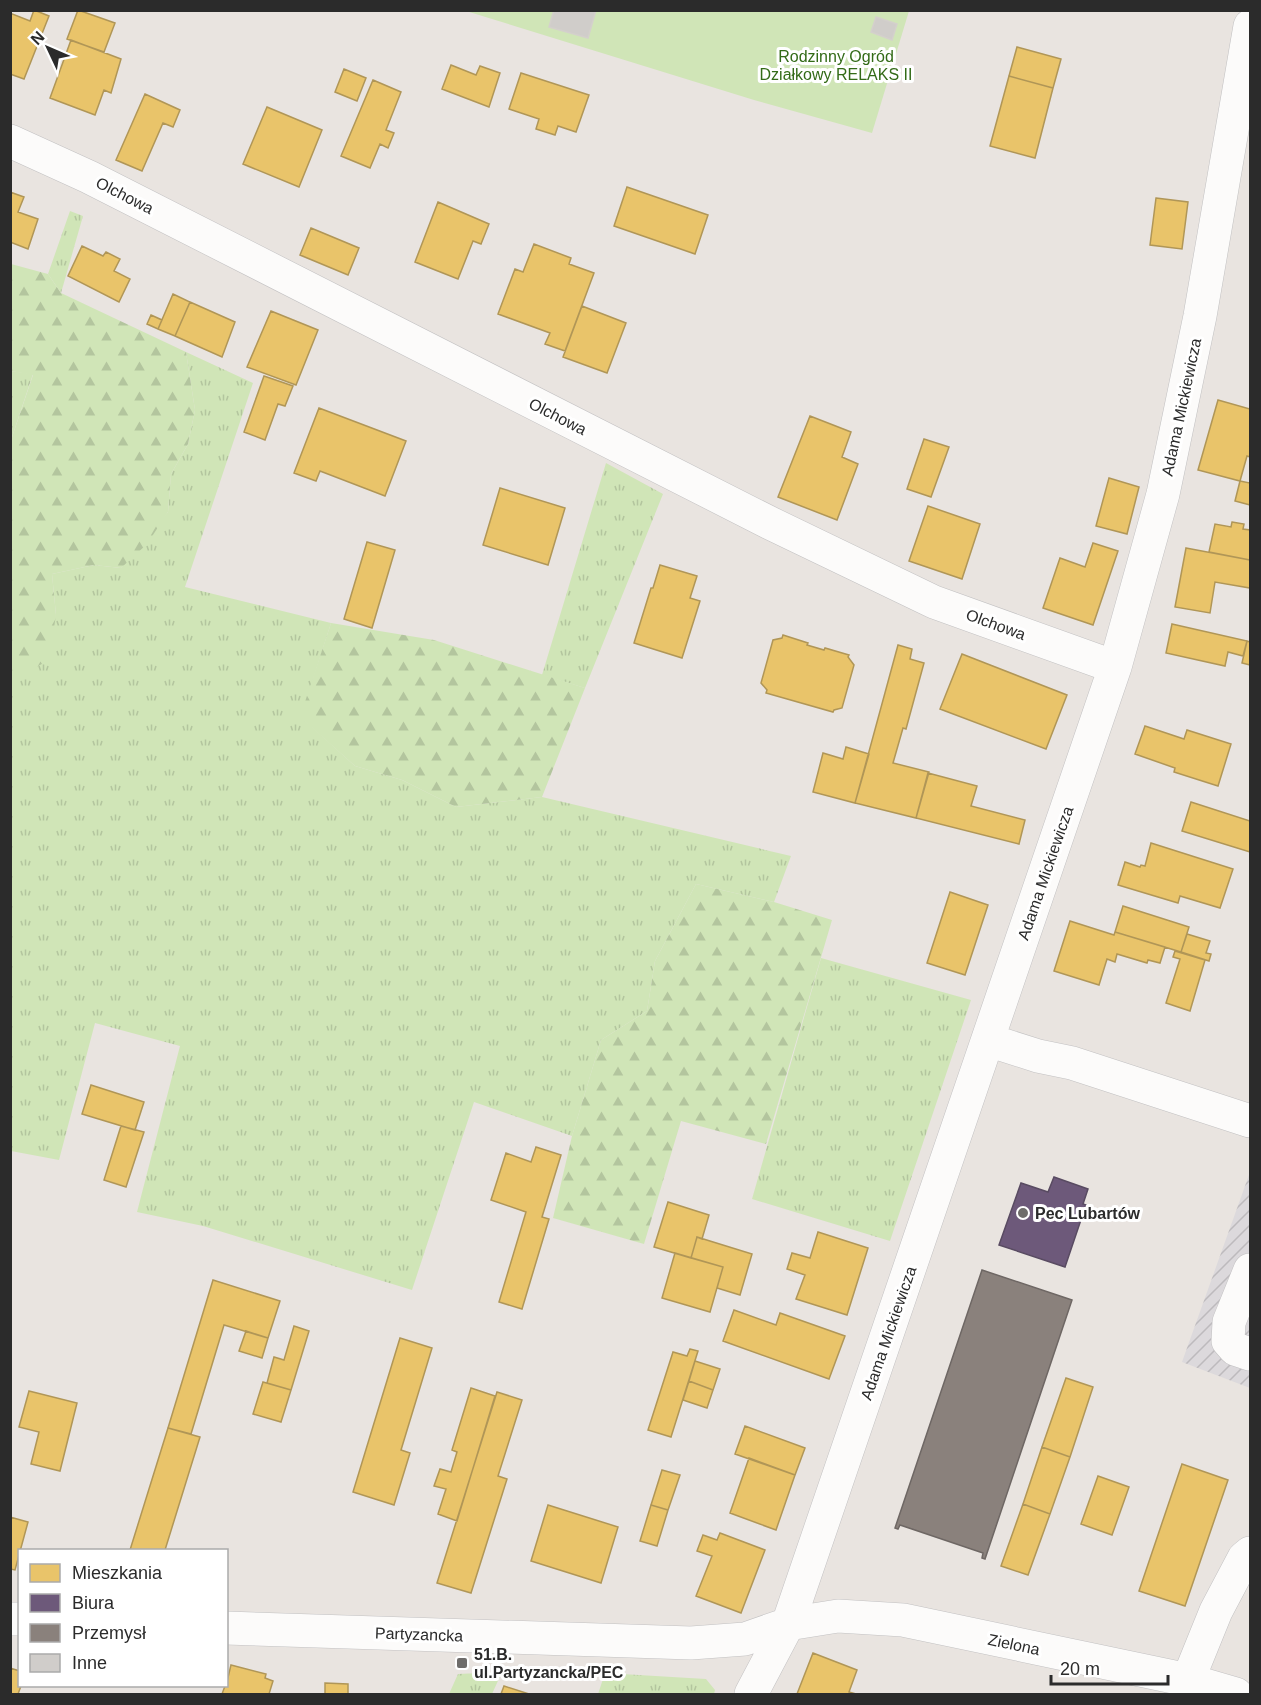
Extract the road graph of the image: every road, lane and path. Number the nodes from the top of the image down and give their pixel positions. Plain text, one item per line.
1 (1251, 26) edge
2 (10, 141) edge
3 (1115, 667) junction
4 (988, 1040) junction
5 (1251, 1121) edge
6 (1251, 1270) edge
7 (1251, 1354) edge
8 (1251, 1553) edge
9 (789, 1624) junction
10 (228, 1628) edge
11 (1188, 1680) junction
12 (751, 1695) edge
13 (1236, 1695) edge

1 - 3 street, Adama Mickiewicza
2 - 3 street, Olchowa
3 - 4 street, Adama Mickiewicza
4 - 5 street
4 - 9 street, Adama Mickiewicza
6 - 7 street
8 - 11 street
9 - 10 street, Partyzancka
9 - 11 street, Zielona
9 - 12 street, Adama Mickiewicza
11 - 13 street, Zielona

